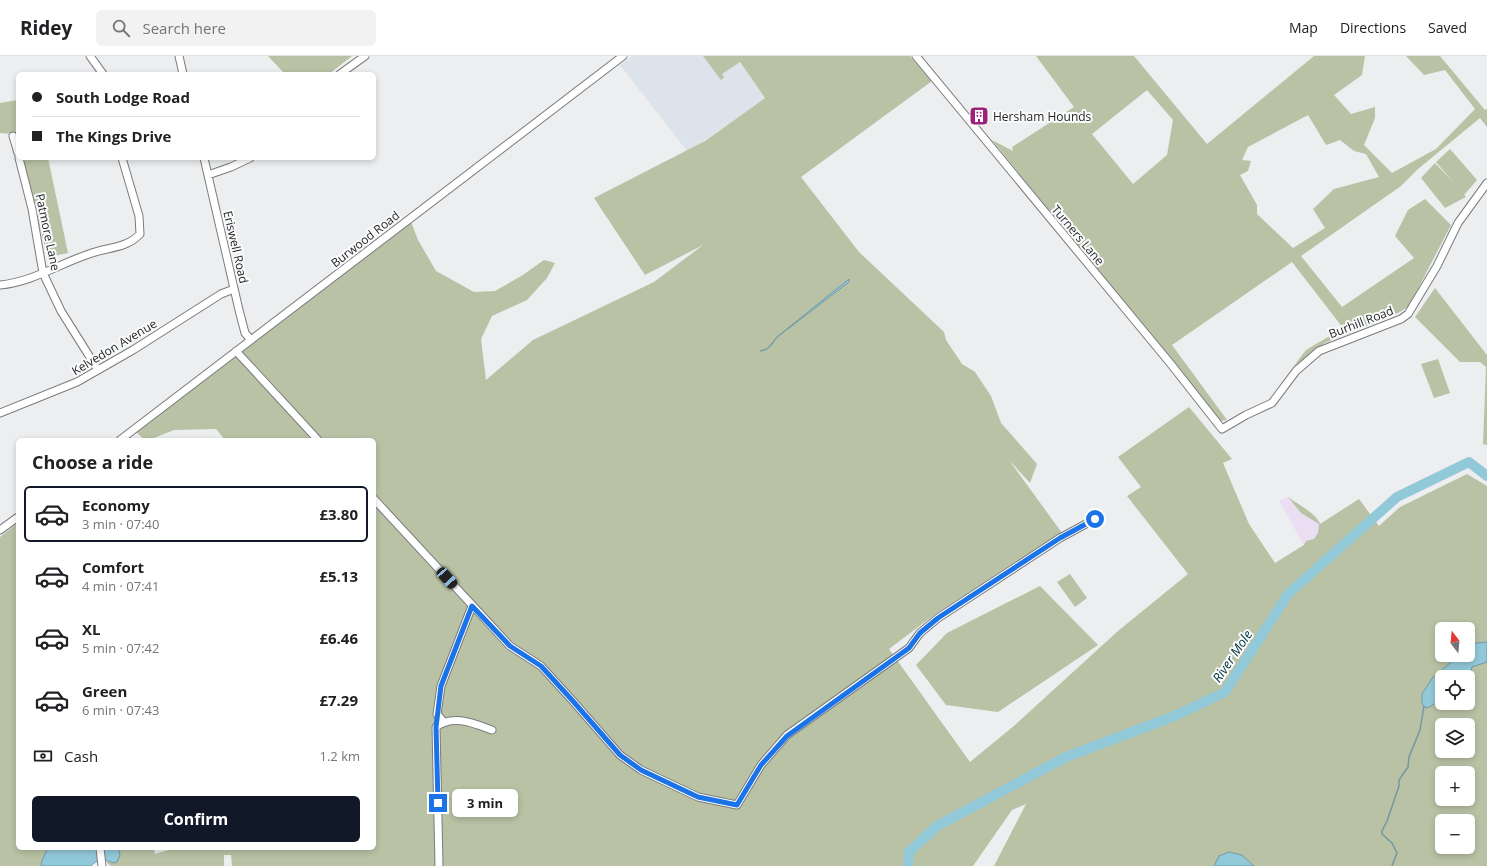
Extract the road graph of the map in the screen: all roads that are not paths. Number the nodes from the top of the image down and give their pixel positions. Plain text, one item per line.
1 (90, 56) edge
2 (179, 56) edge
3 (365, 56) edge
4 (622, 56) edge
5 (916, 56) edge
6 (102, 72) edge
7 (183, 72) edge
8 (343, 72) edge
9 (13, 136) dead end
10 (16, 146) edge
11 (20, 160) edge
12 (123, 160) edge
13 (204, 160) edge
14 (246, 160) edge
15 (208, 175) junction
16 (1487, 183) edge
17 (43, 273) junction
18 (0, 285) edge
19 (234, 289) junction
20 (251, 340) junction
21 (236, 351) junction
22 (98, 370) junction
23 (0, 413) edge
24 (1222, 429) joint
25 (124, 438) edge
26 (316, 438) edge
27 (376, 501) edge
28 (16, 518) edge
29 (1095, 519) dead end
30 (0, 530) edge
31 (472, 606) junction
32 (437, 714) junction
33 (443, 721) junction
34 (436, 727) junction
35 (492, 730) dead end
36 (100, 850) edge
37 (102, 865) edge
38 (439, 866) edge

1 - 6 street
2 - 7 street
3 - 8 street
4 - 20 street, Burwood Road
5 - 24 street, Turners Lane
9 - 10 street
11 - 17 street, Patmore Lane
12 - 17 street
13 - 15 street, Eriswell Road
14 - 15 street
15 - 19 street, Eriswell Road
16 - 24 street, Burhill Road
17 - 18 street
17 - 22 street, Patmore Lane
19 - 20 street, Eriswell Road
19 - 22 street, Kelvedon Avenue
20 - 21 street, Burwood Road
21 - 25 street, Burwood Road
21 - 26 street
22 - 23 street, Kelvedon Avenue
27 - 31 street
28 - 30 street
29 - 31 street
31 - 32 street
32 - 33 street
32 - 34 street
33 - 34 street
33 - 35 street
34 - 38 street
36 - 37 street

